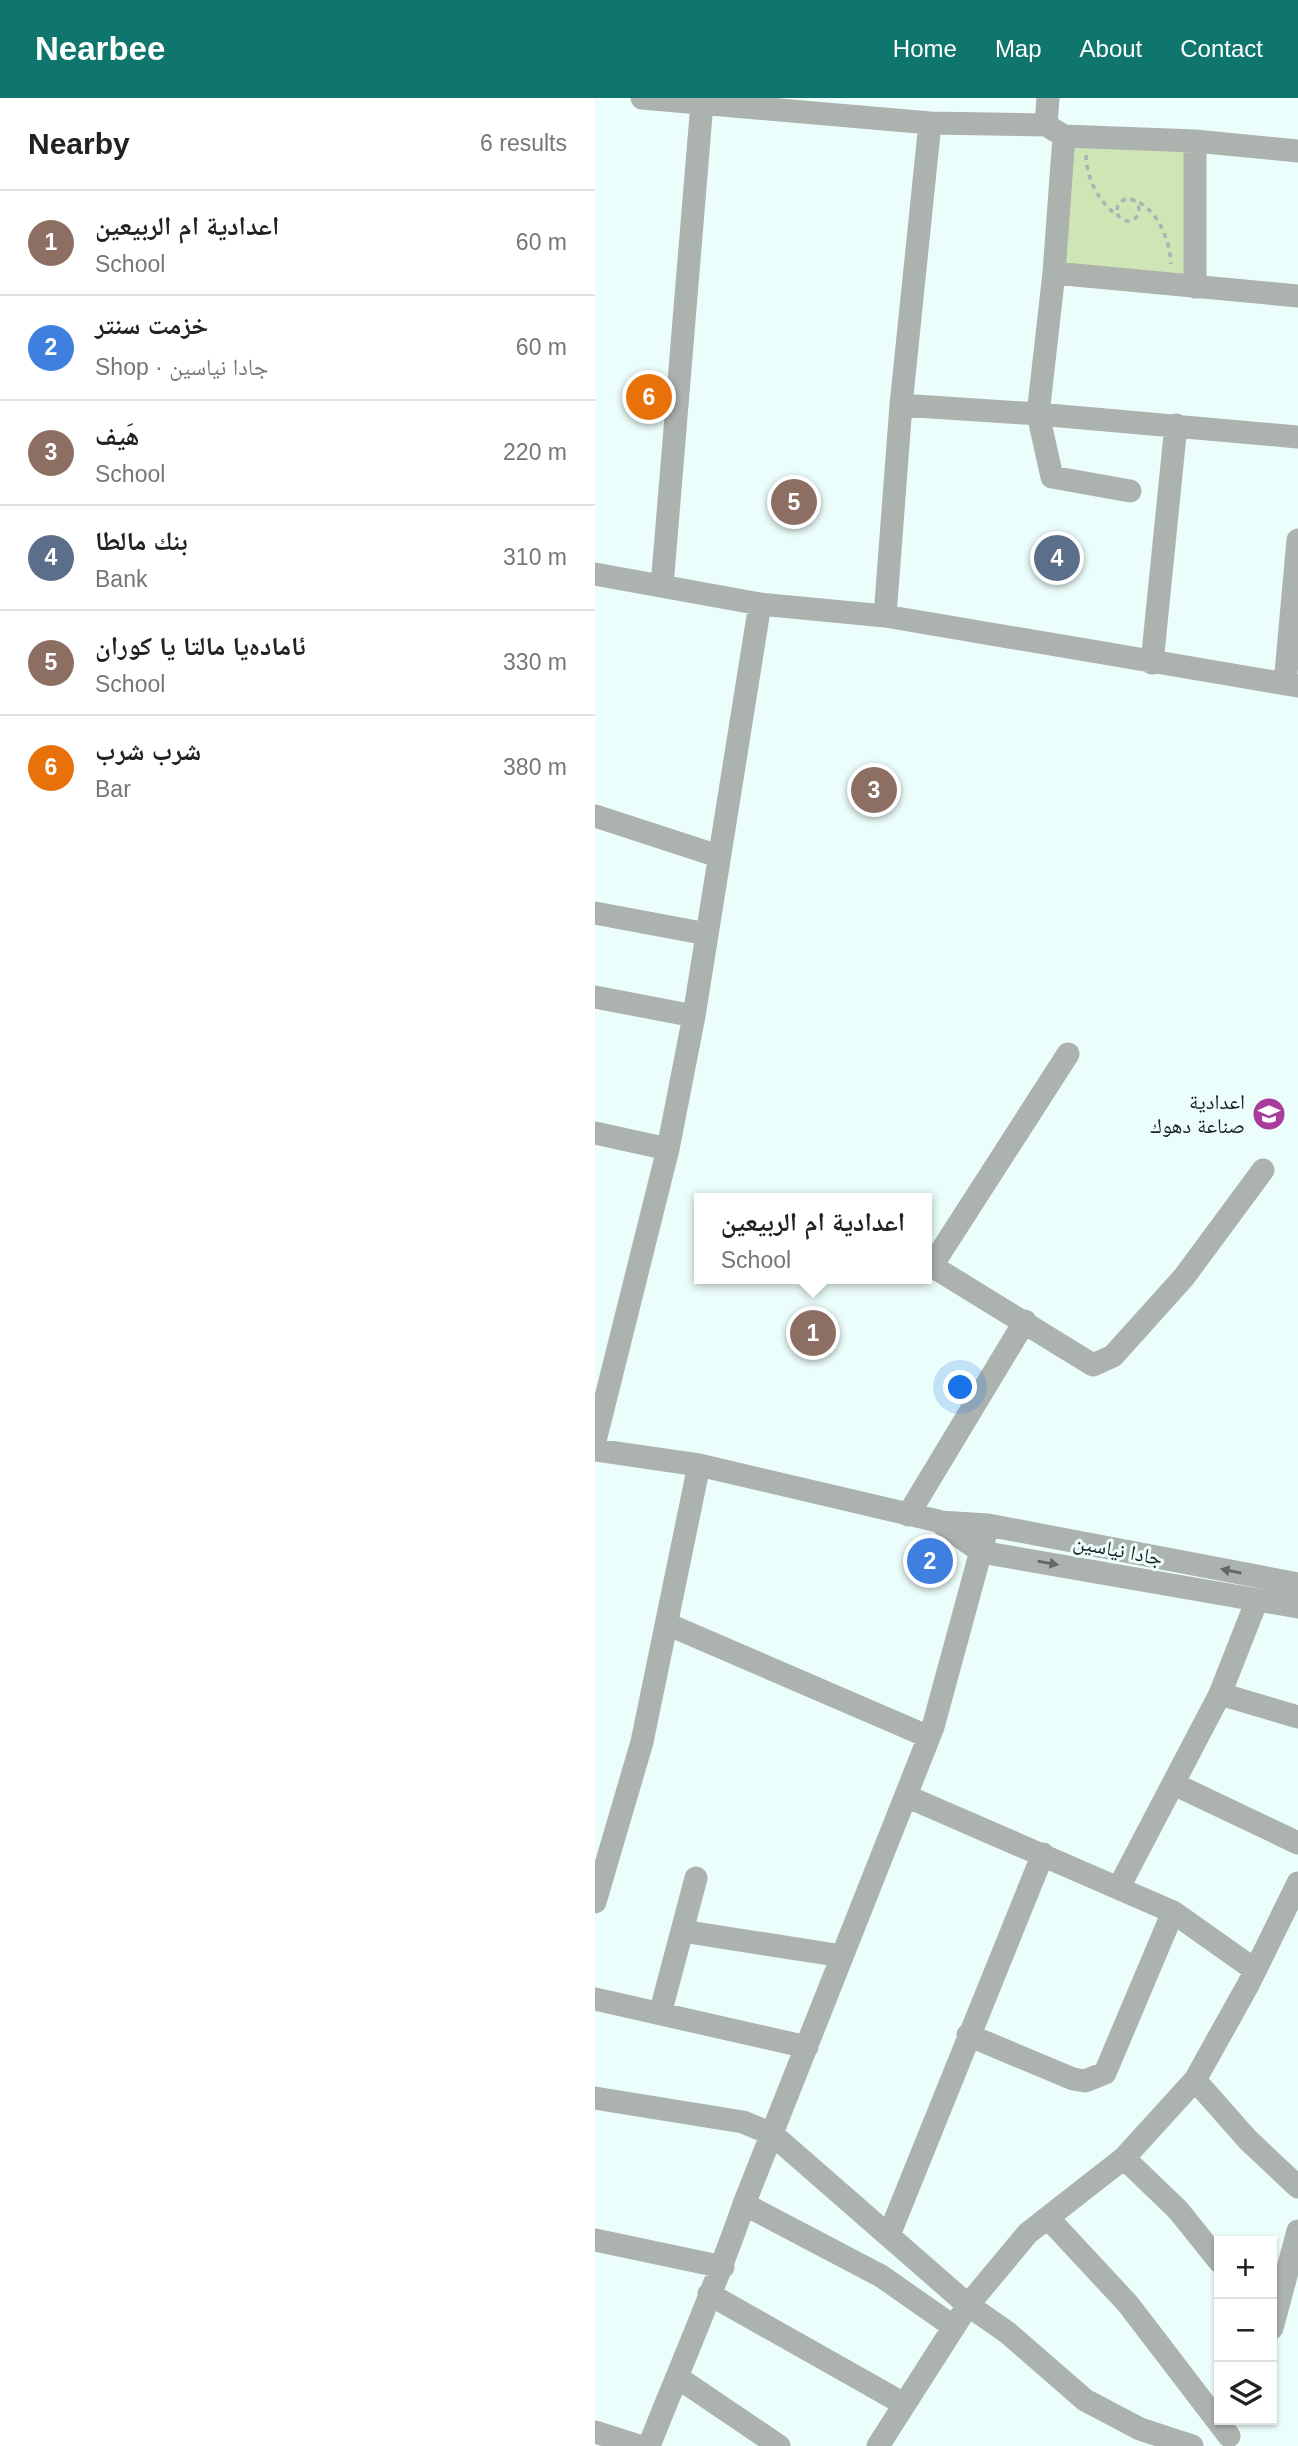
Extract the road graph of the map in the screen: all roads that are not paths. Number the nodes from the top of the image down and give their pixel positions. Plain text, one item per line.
1 (642, 98) edge
2 (1048, 98) edge
3 (702, 103) junction
4 (930, 123) junction
5 (1065, 133) junction
6 (1195, 141) junction
7 (1298, 151) edge
8 (1054, 273) junction
9 (1195, 287) junction
10 (1298, 296) edge
11 (901, 405) junction
12 (1038, 414) junction
13 (1176, 425) junction
14 (1298, 438) edge
15 (1131, 491) dead end
16 (1298, 540) edge
17 (595, 574) edge
18 (1297, 578) edge
19 (662, 586) junction
20 (760, 604) junction
21 (885, 616) junction
22 (1152, 663) junction
23 (1292, 685) edge
24 (595, 816) edge
25 (718, 856) junction
26 (595, 913) edge
27 (707, 934) junction
28 (595, 997) edge
29 (694, 1016) junction
30 (1069, 1054) dead end
31 (595, 1133) edge
32 (668, 1149) junction
33 (1263, 1170) dead end
34 (932, 1260) edge
35 (932, 1264) edge
36 (1025, 1321) junction
37 (595, 1441) edge
38 (595, 1450) edge
39 (699, 1465) junction
40 (908, 1515) junction
41 (938, 1521) junction
42 (988, 1524) junction
43 (981, 1552) junction
44 (1298, 1584) edge
45 (1257, 1600) junction
46 (1298, 1607) edge
47 (667, 1624) junction
48 (1220, 1694) junction
49 (1298, 1717) edge
50 (929, 1737) junction
51 (1174, 1784) junction
52 (906, 1796) junction
53 (1298, 1843) edge
54 (1043, 1854) junction
55 (696, 1878) dead end
56 (1298, 1883) edge
57 (1119, 1887) junction
58 (595, 1902) edge
59 (1173, 1912) junction
60 (682, 1931) junction
61 (842, 1956) junction
62 (1255, 1970) junction
63 (595, 1999) edge
64 (660, 2014) junction
65 (968, 2035) junction
66 (807, 2047) junction
67 (1195, 2080) junction
68 (595, 2098) edge
69 (772, 2134) junction
70 (1124, 2158) junction
71 (1298, 2187) edge
72 (744, 2204) junction
73 (1048, 2218) junction
74 (889, 2235) junction
75 (595, 2240) edge
76 (1297, 2241) edge
77 (1214, 2255) edge
78 (723, 2267) junction
79 (709, 2294) junction
80 (968, 2305) junction
81 (1277, 2309) edge
82 (954, 2327) junction
83 (677, 2376) junction
84 (904, 2404) junction
85 (595, 2432) edge
86 (1231, 2434) edge
87 (639, 2446) edge
88 (649, 2446) edge
89 (779, 2446) edge
90 (878, 2446) edge
91 (1192, 2446) edge

1 - 3 street
2 - 5 street
3 - 4 street
3 - 19 street
4 - 5 street
4 - 11 street
5 - 6 street
5 - 8 street
6 - 7 street
6 - 9 street
8 - 9 street
8 - 12 street
9 - 10 street
11 - 12 street
11 - 21 street
12 - 13 street
12 - 15 street
13 - 14 street
13 - 22 street
16 - 18 street
17 - 19 street
18 - 23 street
19 - 20 street
20 - 21 street
20 - 25 street
21 - 22 street
22 - 23 street
24 - 25 street
25 - 27 street
26 - 27 street
27 - 29 street
28 - 29 street
29 - 32 street
30 - 34 street
31 - 32 street
32 - 37 street
33 - 36 street
35 - 36 street
36 - 40 street
38 - 39 street, جادا نیاسین
39 - 40 street, جادا نیاسین
39 - 47 street
40 - 41 street, جادا نیاسین
41 - 42 street, جادا نیاسین
41 - 43 street
42 - 43 street
44 -> 42 street, جادا نیاسین
43 -> 45 street, جادا نیاسین
43 - 50 street
45 - 46 street, جادا نیاسین
45 - 48 street
47 - 50 street
47 - 58 street
48 - 49 street
48 - 51 street
50 - 52 street
51 - 53 street
51 - 57 street
52 - 54 street
52 - 61 street
54 - 57 street
54 - 65 street
55 - 60 street
56 - 62 street
57 - 59 street
59 - 62 street
59 - 65 street
60 - 61 street
60 - 64 street
61 - 66 street
62 - 67 street
63 - 64 street
64 - 66 street
65 - 74 street
66 - 69 street
67 - 70 street
67 - 71 street
68 - 69 street
69 - 72 street
69 - 74 street
70 - 73 street
70 - 77 street
72 - 78 street
72 - 82 street
73 - 80 street
73 - 86 street
74 - 80 street
75 - 78 street
76 - 81 street
78 - 79 street
79 - 83 street
79 - 84 street
80 - 82 street
80 - 91 street
82 - 84 street
83 - 88 street
83 - 89 street
84 - 90 street
85 - 87 street

